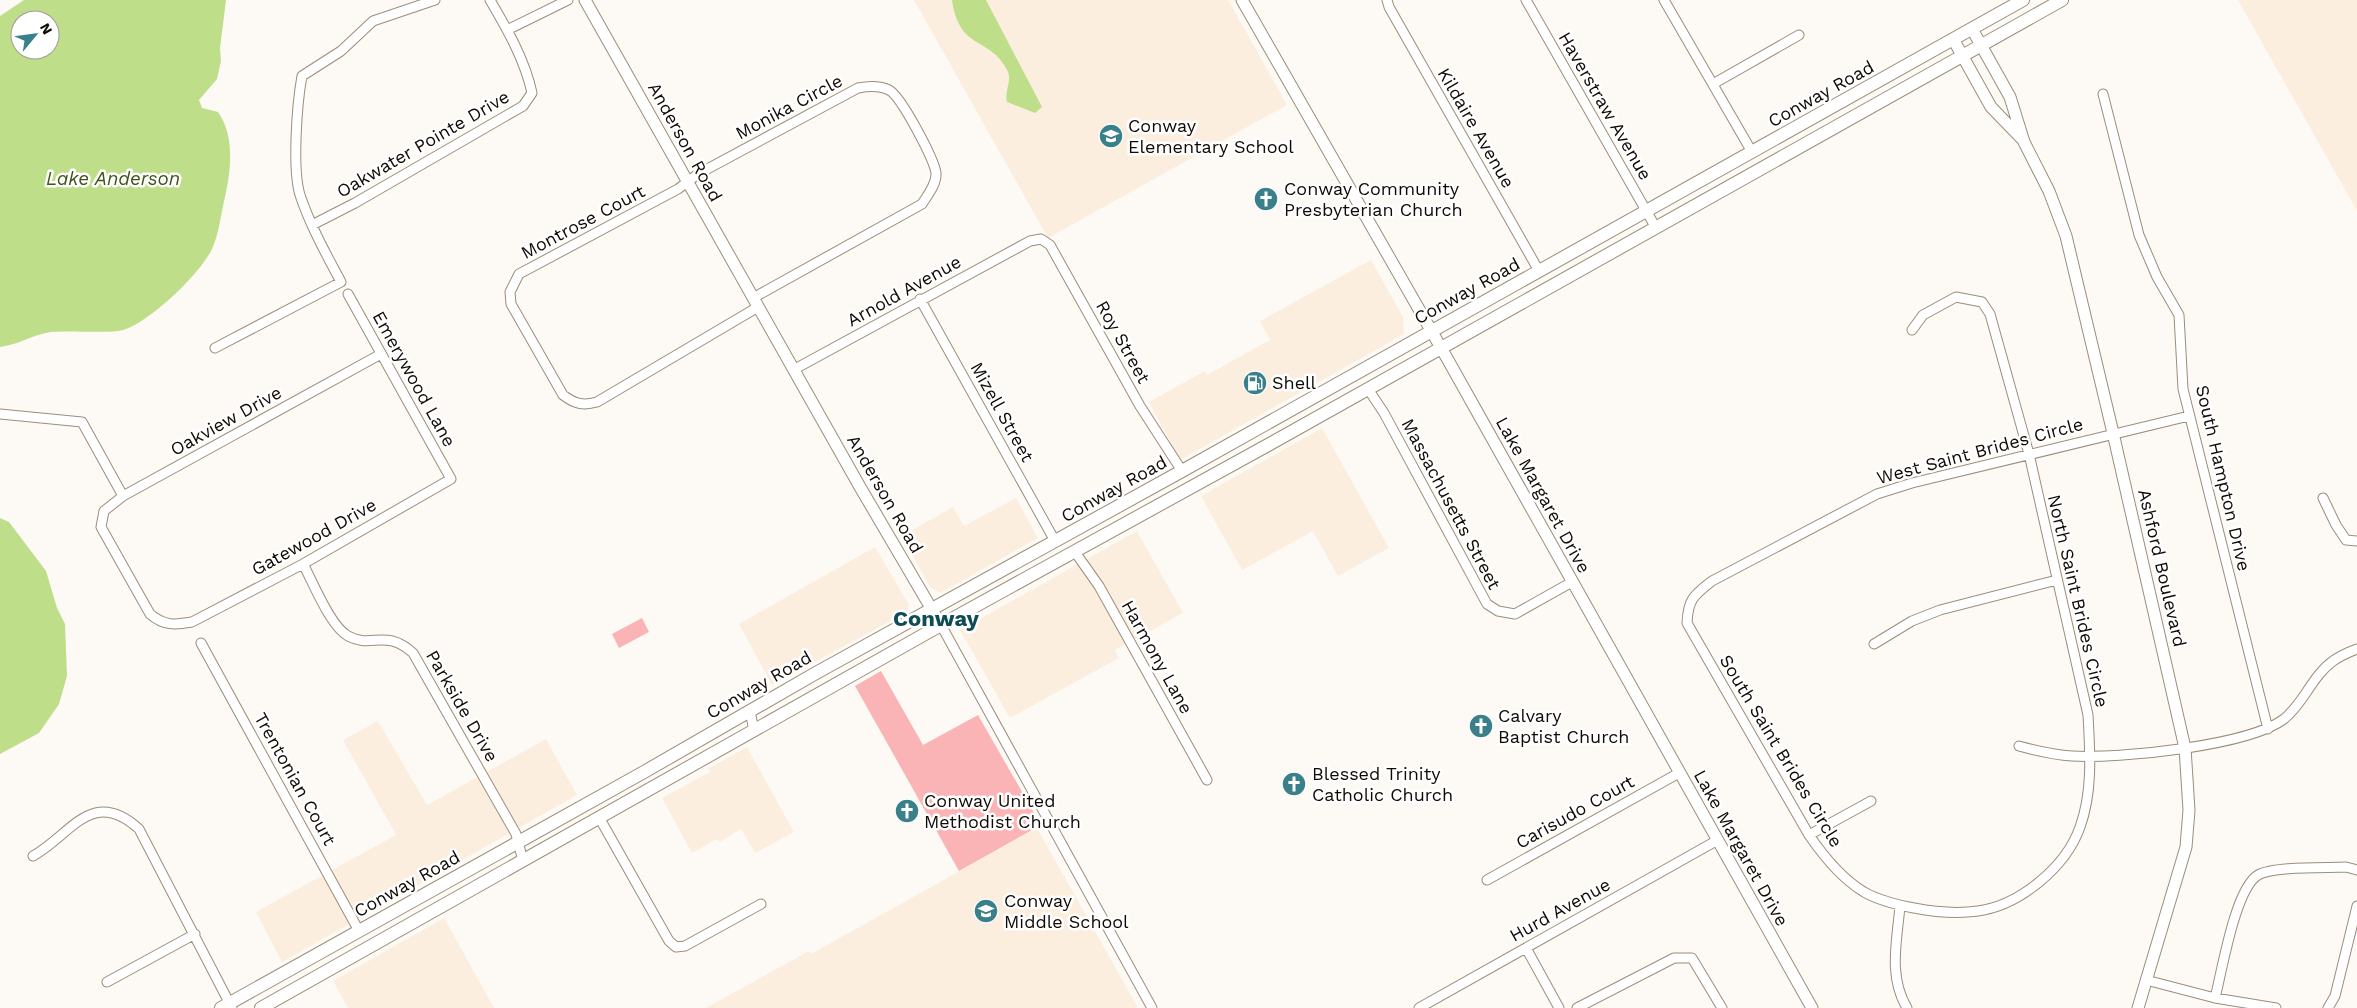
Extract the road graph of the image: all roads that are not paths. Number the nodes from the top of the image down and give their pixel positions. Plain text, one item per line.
1 (435, 0) edge
2 (490, 0) edge
3 (568, 0) edge
4 (585, 0) edge
5 (1242, 0) edge
6 (1387, 0) edge
7 (1526, 0) edge
8 (1664, 0) edge
9 (2023, 0) edge
10 (2062, 0) edge
11 (1972, 29) junction
12 (507, 30) junction
13 (1799, 35) dead end
14 (1953, 39) junction
15 (1981, 46) junction
16 (1962, 56) junction
17 (1713, 84) junction
18 (2103, 94) dead end
19 (2024, 142) junction
20 (1752, 152) junction
21 (688, 182) junction
22 (1646, 211) junction
23 (312, 225) junction
24 (1656, 228) junction
25 (1030, 241) joint
26 (1539, 271) junction
27 (348, 294) dead end
28 (920, 299) junction
29 (755, 302) junction
30 (1912, 330) dead end
31 (1431, 331) junction
32 (215, 348) dead end
33 (1441, 348) junction
34 (381, 354) junction
35 (794, 370) junction
36 (1368, 388) junction
37 (0, 414) edge
38 (2189, 416) junction
39 (2114, 433) junction
40 (2029, 454) junction
41 (1182, 471) junction
42 (451, 479) joint
43 (123, 496) junction
44 (2323, 498) dead end
45 (1105, 514) junction
46 (1055, 541) junction
47 (2357, 541) edge
48 (1076, 552) junction
49 (303, 564) junction
50 (2057, 580) junction
51 (1572, 582) junction
52 (931, 608) junction
53 (192, 622) joint
54 (941, 625) junction
55 (1693, 634) joint
56 (202, 643) dead end
57 (1874, 644) dead end
58 (2357, 649) edge
59 (750, 710) junction
60 (2268, 729) junction
61 (754, 731) junction
62 (2019, 746) dead end
63 (2185, 748) junction
64 (2091, 757) junction
65 (644, 772) junction
66 (1679, 773) junction
67 (1207, 780) dead end
68 (1871, 801) dead end
69 (600, 819) junction
70 (1808, 835) junction
71 (1716, 841) junction
72 (518, 842) junction
73 (33, 856) dead end
74 (523, 861) junction
75 (2357, 870) edge
76 (1487, 880) dead end
77 (433, 890) junction
78 (761, 904) dead end
79 (1900, 906) junction
80 (2357, 906) edge
81 (359, 931) junction
82 (195, 934) junction
83 (393, 934) junction
84 (1526, 948) junction
85 (321, 975) junction
86 (2146, 980) junction
87 (106, 982) dead end
88 (2215, 998) junction
89 (228, 1006) edge
90 (261, 1008) edge
91 (1152, 1008) edge
92 (1421, 1008) edge
93 (1559, 1008) edge
94 (1577, 1008) edge
95 (1722, 1008) edge
96 (1812, 1008) edge
97 (1907, 1008) edge
98 (2138, 1008) edge
99 (2276, 1008) edge
100 (2328, 1008) edge

1 - 23 street
2 - 12 street
3 - 12 street
4 - 21 street, Anderson Road
5 - 31 street, Lake Margaret Drive
6 - 26 street, Kildaire Avenue
7 - 22 street, Haverstraw Avenue
8 - 17 street
9 - 11 main road, Conway Road
10 - 15 main road, Conway Road
11 - 14 main road, Conway Road
11 - 15 street, Ashford Boulevard
12 - 23 street, Oakwater Pointe Drive
13 - 17 street
14 - 16 street, Ashford Boulevard
14 - 20 main road, Conway Road
15 - 16 main road, Conway Road
15 - 19 street, Ashford Boulevard
16 - 19 street, Ashford Boulevard
16 - 24 main road, Conway Road
17 - 20 street
18 - 38 street, South Hampton Drive
19 - 39 street, Ashford Boulevard
20 - 22 main road, Conway Road
21 - 29 street, Anderson Road
21 - 29 street, Monika Circle
21 - 29 street, Montrose Court
22 - 24 street, Haverstraw Avenue
22 - 26 main road, Conway Road
23 - 32 street
24 - 33 main road, Conway Road
25 - 28 street, Arnold Avenue
25 - 41 street, Roy Street
26 - 31 main road, Conway Road
27 - 34 street, Emerywood Lane
28 - 35 street, Arnold Avenue
28 - 46 street, Mizell Street
29 - 35 street, Anderson Road
30 - 40 street, North Saint Brides Circle
31 - 33 street, Lake Margaret Drive
31 - 41 main road, Conway Road
33 - 36 main road, Conway Road
33 - 51 street, Lake Margaret Drive
34 - 42 street, Emerywood Lane
34 - 43 street, Oakview Drive
35 - 52 street, Anderson Road
36 - 48 main road, Conway Road
36 - 51 street, Massachusetts Street
37 - 43 street
38 - 39 street, West Saint Brides Circle
38 - 60 street, South Hampton Drive
39 - 40 street, West Saint Brides Circle
39 - 63 street, Ashford Boulevard
40 - 50 street, North Saint Brides Circle
40 - 55 street, West Saint Brides Circle
41 - 45 main road, Conway Road
42 - 49 street, Gatewood Drive
43 - 53 street, Oakview Drive
44 - 47 street
45 - 46 main road, Conway Road
45 - 48 main road
46 - 52 main road, Conway Road
48 - 54 main road, Conway Road
48 - 67 street, Harmony Lane
49 - 53 street, Gatewood Drive
49 - 72 street, Parkside Drive
50 - 57 street
50 - 64 street, North Saint Brides Circle
51 - 66 street, Lake Margaret Drive
52 - 54 street, Anderson Road
52 - 59 main road, Conway Road
54 - 61 main road, Conway Road
54 - 91 street, Anderson Road
55 - 70 street, South Saint Brides Circle
56 - 81 street, Trentonian Court
58 - 60 street
59 - 61 street
59 - 65 main road, Conway Road
60 - 63 street
61 - 69 main road, Conway Road
62 - 64 street
63 - 64 street
63 - 86 street, Ashford Boulevard
64 - 79 street, North Saint Brides Circle
65 - 69 main road
65 - 72 main road, Conway Road
66 - 71 street, Lake Margaret Drive
66 - 76 street, Carisudo Court
68 - 70 street
69 - 74 main road, Conway Road
69 - 78 street
70 - 79 street, South Saint Brides Circle
71 - 84 street, Hurd Avenue
71 - 96 street, Lake Margaret Drive
72 - 74 street, Parkside Drive
72 - 77 main road, Conway Road
73 - 82 street
74 - 83 main road, Conway Road
75 - 88 street
77 - 81 main road, Conway Road
77 - 83 main road
79 - 97 street
80 - 100 street
81 - 85 main road
81 - 89 main road, Conway Road
82 - 87 street
82 - 89 street
83 - 85 main road, Conway Road
84 - 92 street, Hurd Avenue
84 - 93 street
85 - 90 main road, Conway Road
86 - 88 street
86 - 98 street, Ashford Boulevard
88 - 99 street
94 - 95 street

